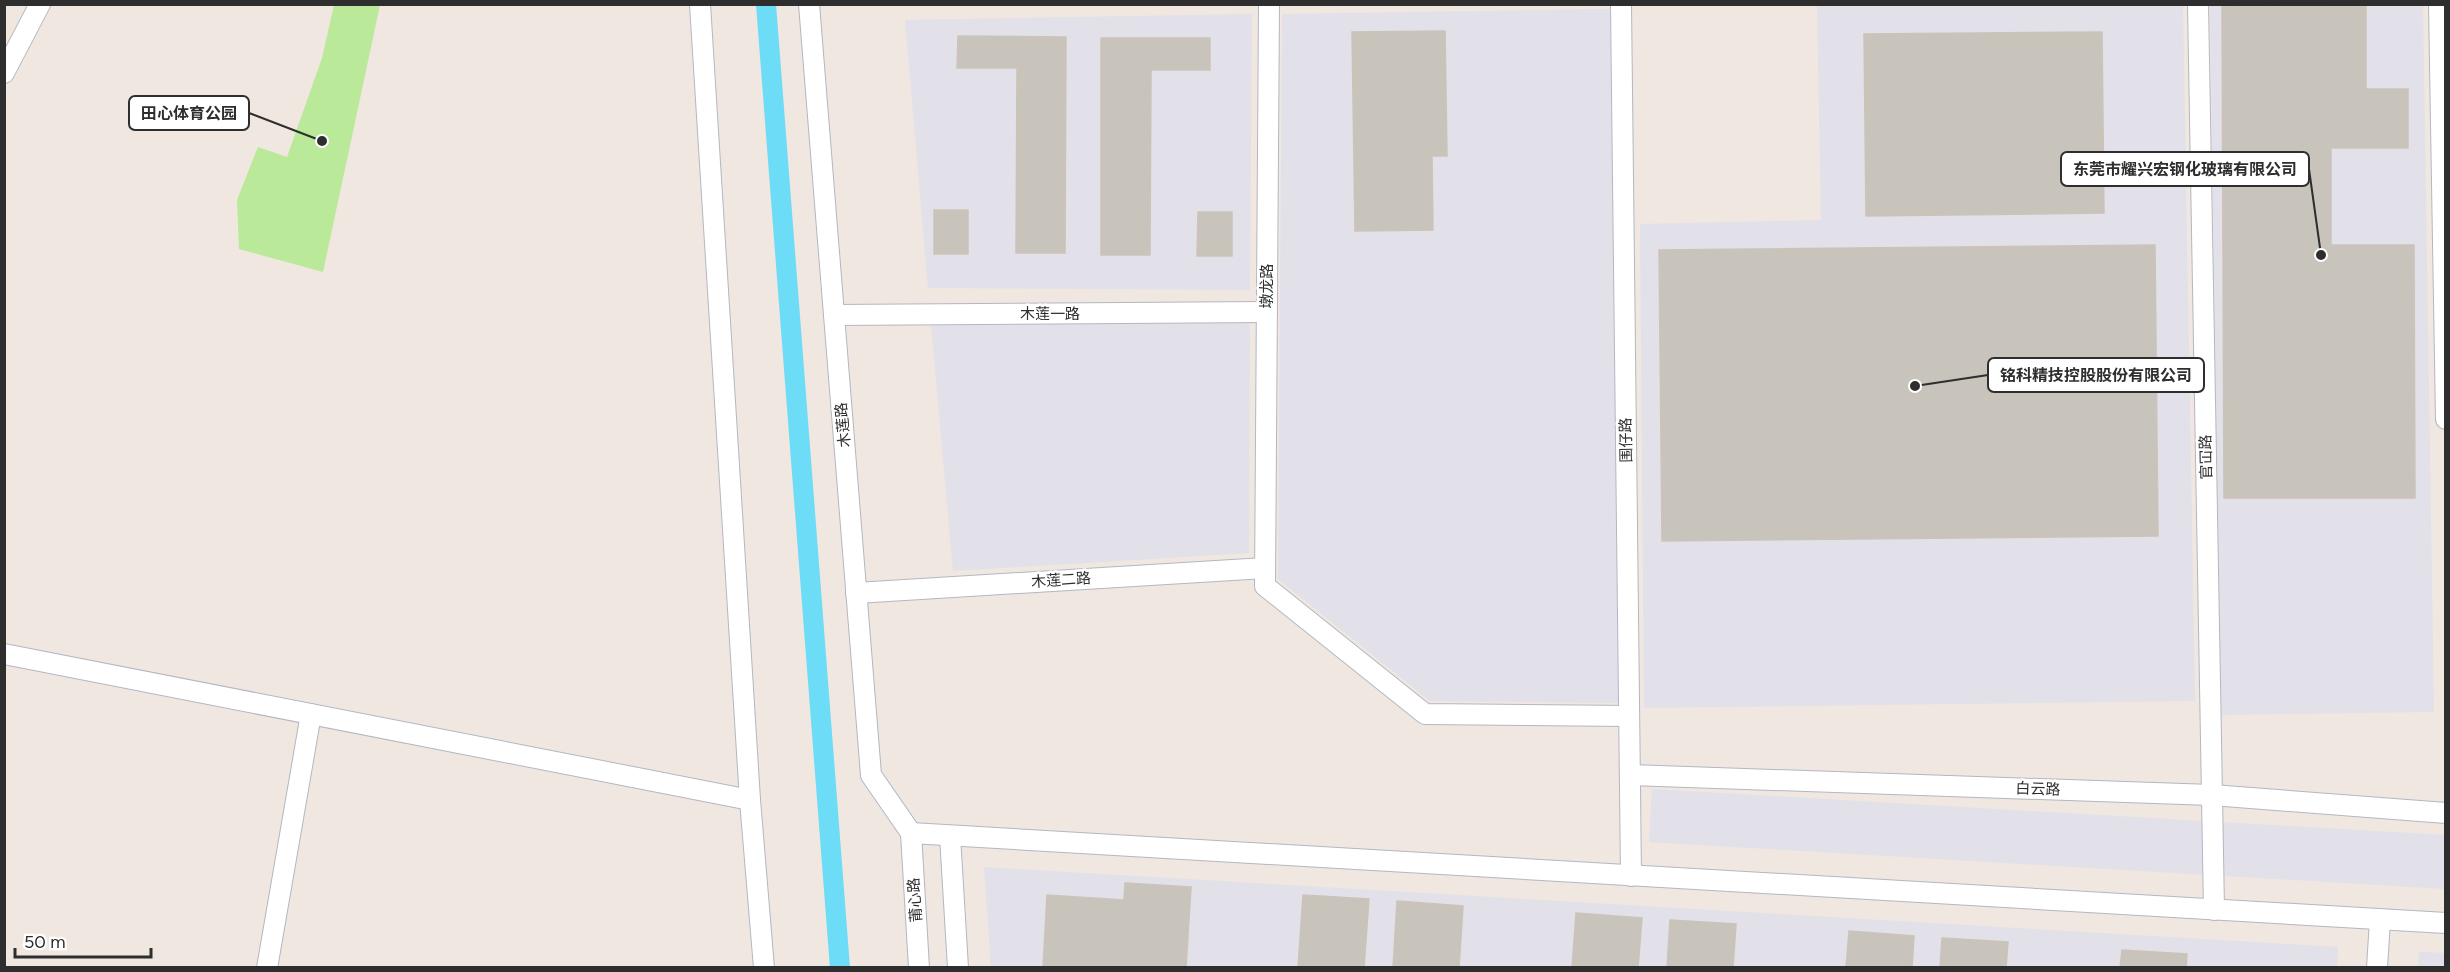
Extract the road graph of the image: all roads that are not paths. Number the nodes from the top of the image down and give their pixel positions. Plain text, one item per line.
1 (40, 4) edge
2 (700, 4) edge
3 (809, 4) edge
4 (1269, 4) edge
5 (1621, 4) edge
6 (2198, 4) edge
7 (2439, 4) edge
8 (4, 73) edge
9 (1267, 312) junction
10 (834, 315) junction
11 (2445, 419) edge
12 (1265, 568) junction
13 (856, 593) junction
14 (4, 654) edge
15 (311, 714) junction
16 (1629, 716) junction
17 (1630, 775) junction
18 (2212, 795) junction
19 (750, 800) junction
20 (2445, 813) edge
21 (911, 833) junction
22 (950, 836) junction
23 (1631, 876) junction
24 (2214, 910) junction
25 (2380, 920) junction
26 (2445, 923) edge
27 (267, 968) edge
28 (764, 968) edge
29 (919, 968) edge
30 (958, 968) edge
31 (2378, 968) edge

1 - 8 street
2 - 19 street
3 - 10 street, 木莲路
4 - 9 street, 墩龙路
5 - 16 street, 围仔路
6 - 18 street, 官冚路
7 - 11 street
9 - 10 street, 木莲一路
9 - 12 street, 墩龙路
10 - 13 street, 木莲路
12 - 13 street, 木莲二路
12 - 16 street, 墩龙路
13 - 21 street, 木莲路
14 - 15 street
15 - 19 street
15 - 27 street
16 - 17 street, 围仔路
17 - 18 street, 白云路
17 - 23 street, 围仔路
18 - 20 street, 白云路
18 - 24 street, 官冚路
19 - 28 street
21 - 22 street
21 - 29 street, 莆心路
22 - 23 street
22 - 30 street
23 - 24 street
24 - 25 street
25 - 26 street
25 - 31 street

